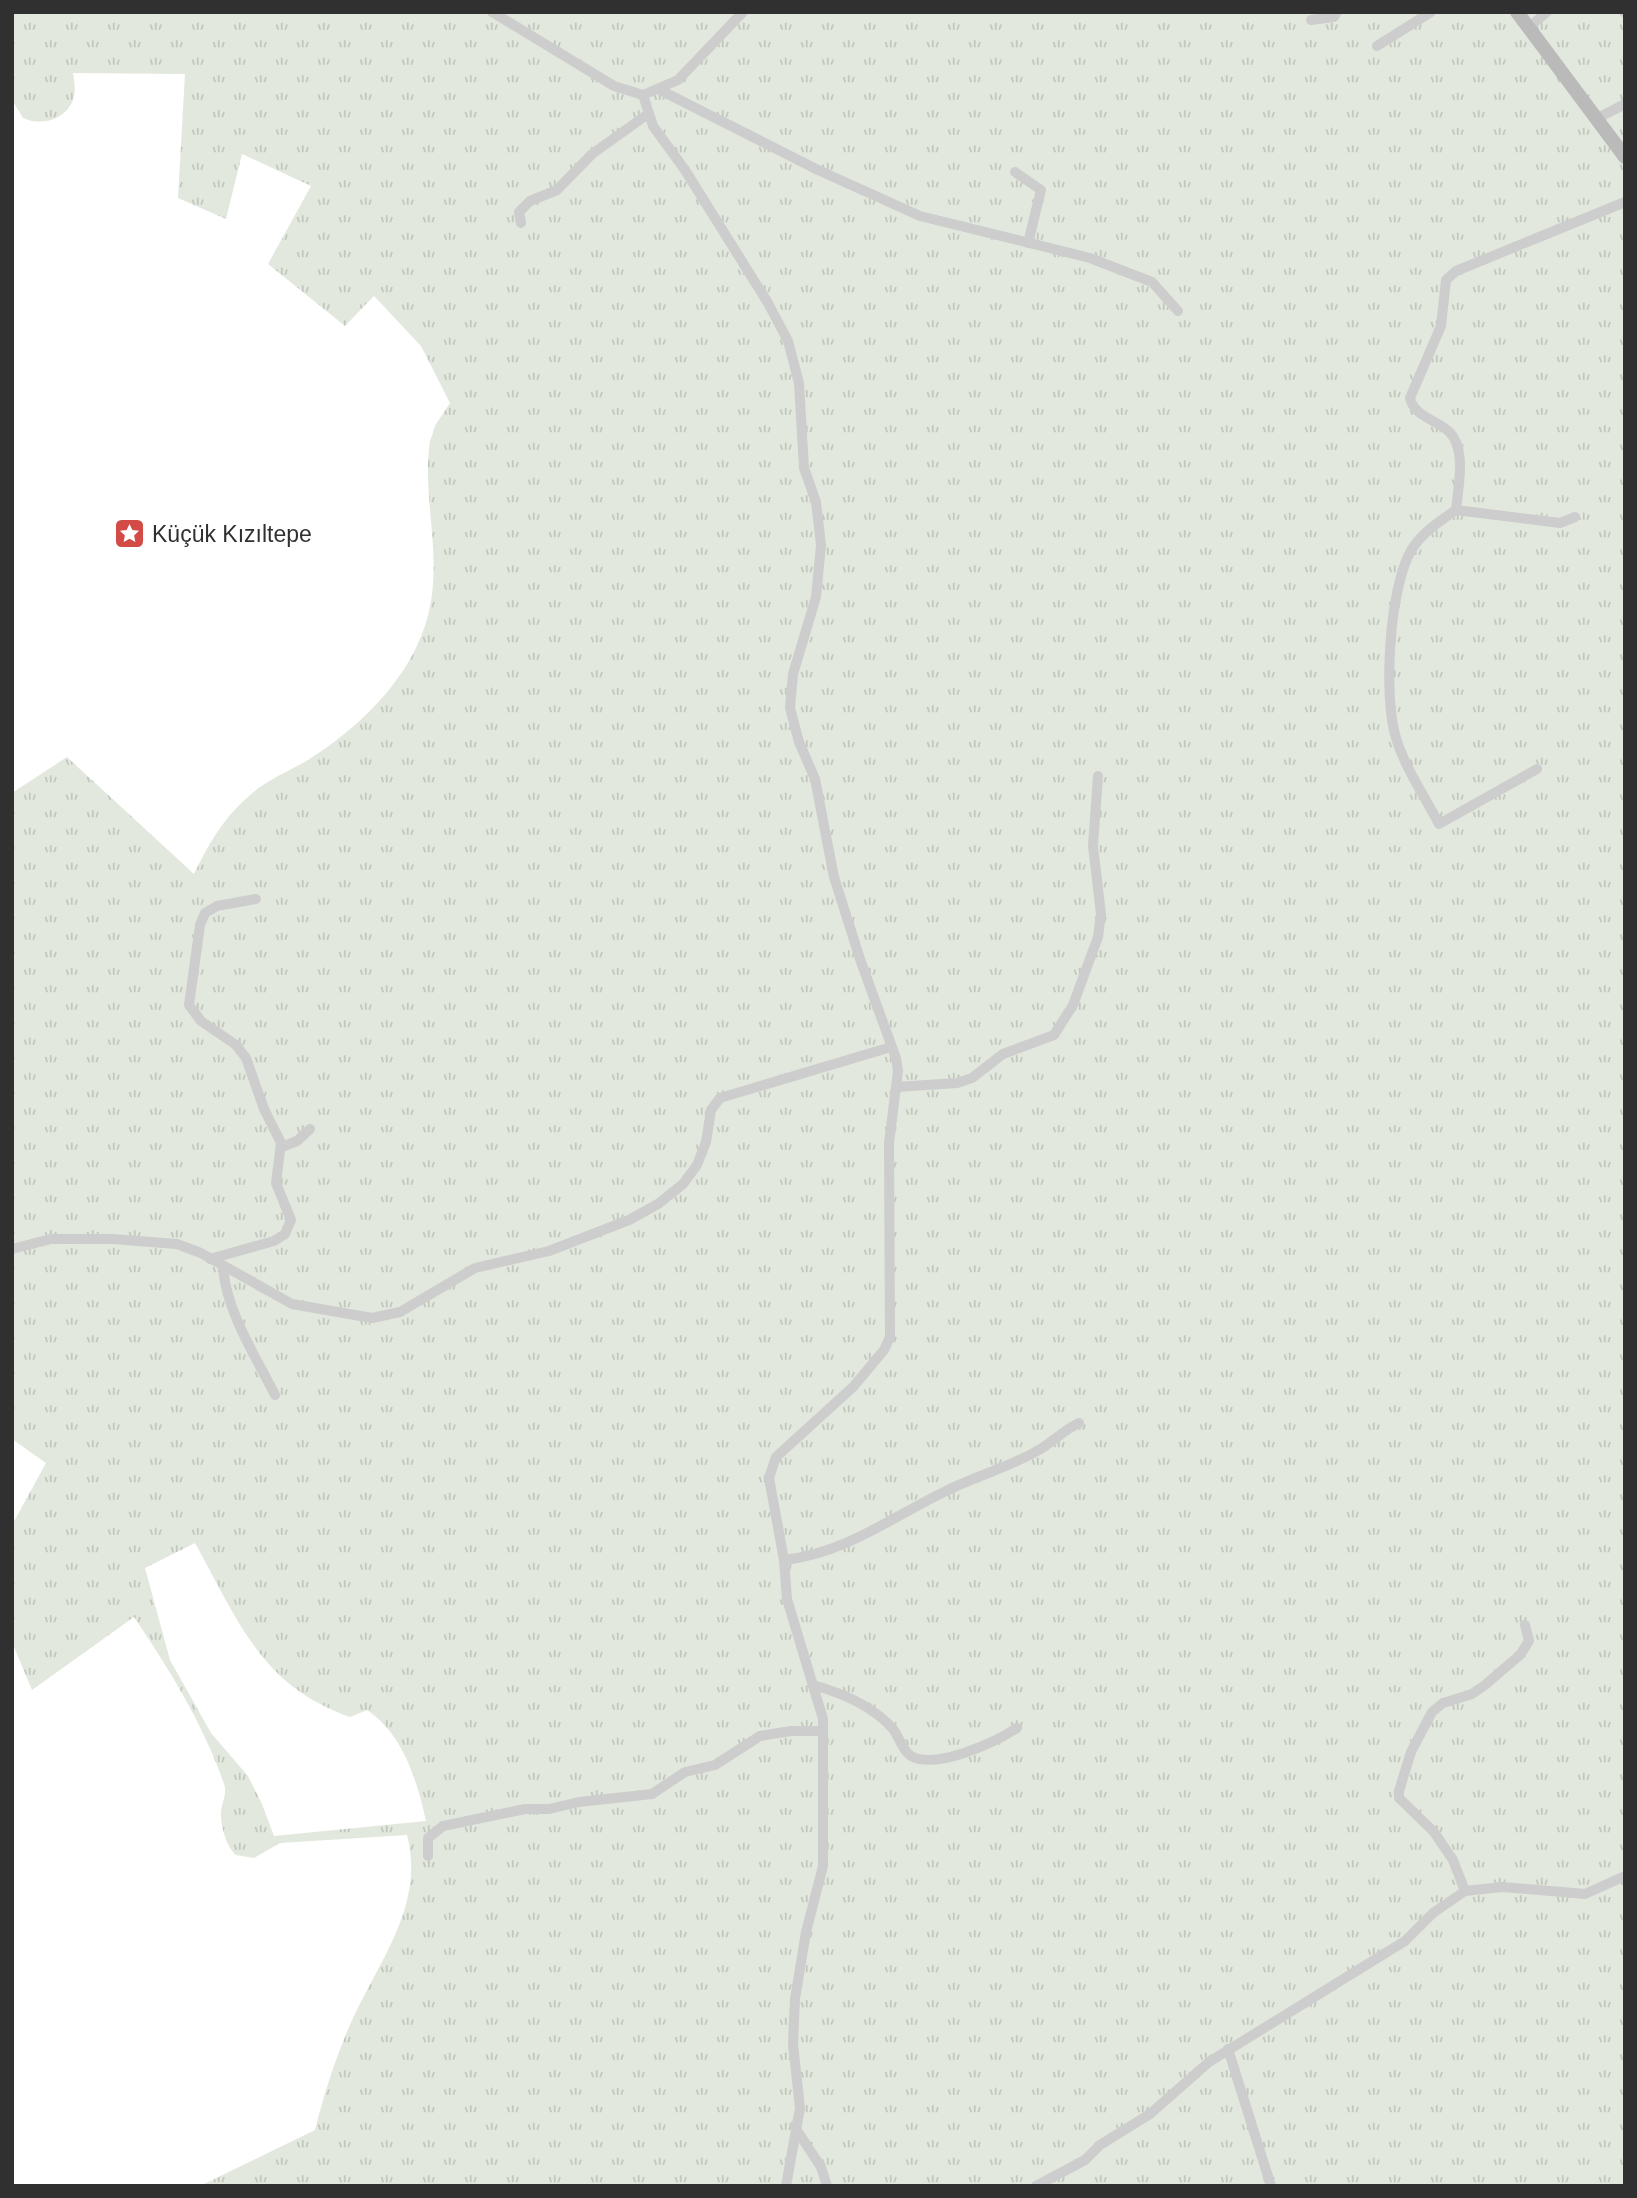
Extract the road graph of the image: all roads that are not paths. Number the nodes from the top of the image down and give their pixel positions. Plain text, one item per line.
1 (492, 12) edge
2 (743, 12) edge
3 (1337, 12) edge
4 (1431, 12) edge
5 (1517, 12) edge
6 (1547, 12) edge
7 (1311, 20) dead end
8 (1528, 28) junction
9 (1377, 46) dead end
10 (660, 90) junction
11 (643, 95) junction
12 (1625, 104) edge
13 (648, 114) junction
14 (1596, 119) junction
15 (1625, 157) edge
16 (1015, 172) dead end
17 (1625, 202) edge
18 (521, 223) dead end
19 (1028, 243) junction
20 (1178, 311) dead end
21 (1456, 510) junction
22 (1575, 517) dead end
23 (1537, 769) dead end
24 (1098, 776) dead end
25 (256, 899) dead end
26 (891, 1046) junction
27 (896, 1087) junction
28 (310, 1129) dead end
29 (282, 1147) junction
30 (12, 1249) edge
31 (210, 1259) junction
32 (223, 1268) junction
33 (275, 1395) dead end
34 (1079, 1423) dead end
35 (784, 1560) junction
36 (1525, 1625) dead end
37 (813, 1685) junction
38 (1017, 1728) dead end
39 (823, 1731) junction
40 (428, 1856) dead end
41 (1625, 1876) edge
42 (1465, 1891) junction
43 (1228, 2049) junction
44 (794, 2126) junction
45 (786, 2186) edge
46 (827, 2186) edge
47 (1036, 2186) edge
48 (1271, 2186) edge

1 - 11 street
2 - 10 street
3 - 7 street
4 - 9 street
5 - 8 street
6 - 8 street
8 - 14 street
10 - 11 street
10 - 19 street
11 - 13 street
12 - 14 street
13 - 18 street
13 - 26 street
14 - 15 street
16 - 19 street
17 - 21 street
19 - 20 street
21 - 22 street
21 - 23 street
24 - 27 street
25 - 29 street
26 - 27 street
26 - 32 street
27 - 35 street
28 - 29 street
29 - 31 street
30 - 31 street
31 - 32 street
32 - 33 street
34 - 35 street
35 - 37 street
36 - 42 street
37 - 38 street
37 - 39 street
39 - 40 street
39 - 44 street
41 - 42 street
42 - 43 street
43 - 47 street
43 - 48 street
44 - 45 street
44 - 46 street

